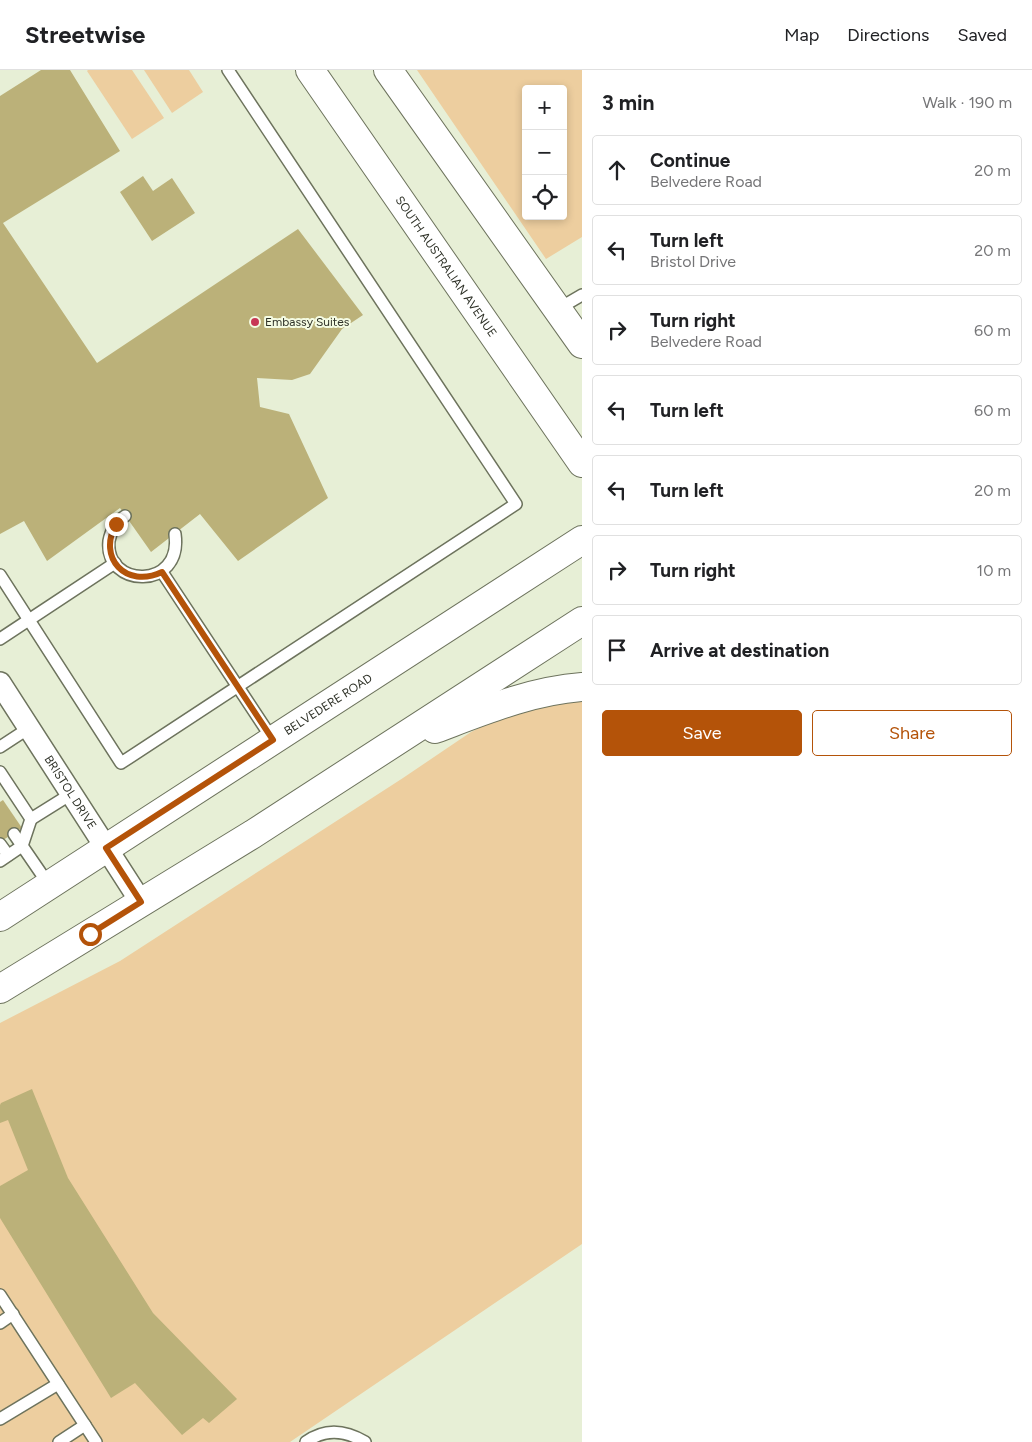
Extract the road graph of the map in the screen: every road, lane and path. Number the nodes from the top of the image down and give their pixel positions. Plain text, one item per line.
1 (228, 70) edge
2 (310, 70) edge
3 (388, 70) edge
4 (582, 295) edge
5 (558, 309) junction
6 (582, 344) edge
7 (582, 463) edge
8 (126, 516) dead end
9 (174, 534) dead end
10 (582, 540) edge
11 (115, 563) junction
12 (162, 572) junction
13 (0, 575) edge
14 (29, 620) junction
15 (582, 621) edge
16 (0, 639) edge
17 (582, 686) edge
18 (238, 687) junction
19 (4, 696) edge
20 (29, 728) junction
21 (273, 740) junction
22 (391, 744) junction
23 (0, 747) edge
24 (0, 772) edge
25 (72, 794) junction
26 (31, 819) junction
27 (14, 834) dead end
28 (0, 844) edge
29 (22, 846) junction
30 (106, 848) junction
31 (4, 858) edge
32 (49, 885) junction
33 (141, 902) junction
34 (0, 917) edge
35 (0, 989) edge
36 (0, 1295) edge
37 (13, 1314) junction
38 (0, 1323) edge
39 (58, 1384) junction
40 (0, 1419) edge
41 (85, 1425) junction
42 (59, 1442) edge
43 (96, 1442) edge
44 (306, 1442) edge
45 (365, 1442) edge

1 - 18 lane
2 - 7 main road, SOUTH AUSTRALIAN AVENUE
3 - 5 main road
4 - 5 lane
5 - 6 main road
8 - 11 lane
9 - 12 lane
10 - 21 main road, BELVEDERE ROAD
11 - 12 lane
11 - 14 lane
12 - 18 lane
13 - 14 lane
14 - 16 lane
14 - 18 lane
15 - 22 main road
17 - 22 main road
18 - 21 lane
19 - 20 street, BRISTOL DRIVE
20 - 23 lane
20 - 25 street, BRISTOL DRIVE
21 - 30 main road, BELVEDERE ROAD
22 - 33 main road
24 - 26 lane
25 - 26 lane
25 - 30 street, BRISTOL DRIVE
26 - 29 lane
27 - 29 lane
28 - 31 lane
29 - 31 lane
29 - 32 lane
30 - 32 main road, BELVEDERE ROAD
30 - 33 street, BRISTOL DRIVE
32 - 34 main road, BELVEDERE ROAD
33 - 35 main road
36 - 37 lane
37 - 38 lane
37 - 39 lane
39 - 40 lane
39 - 41 lane
41 - 42 lane
41 - 43 lane
44 - 45 lane

